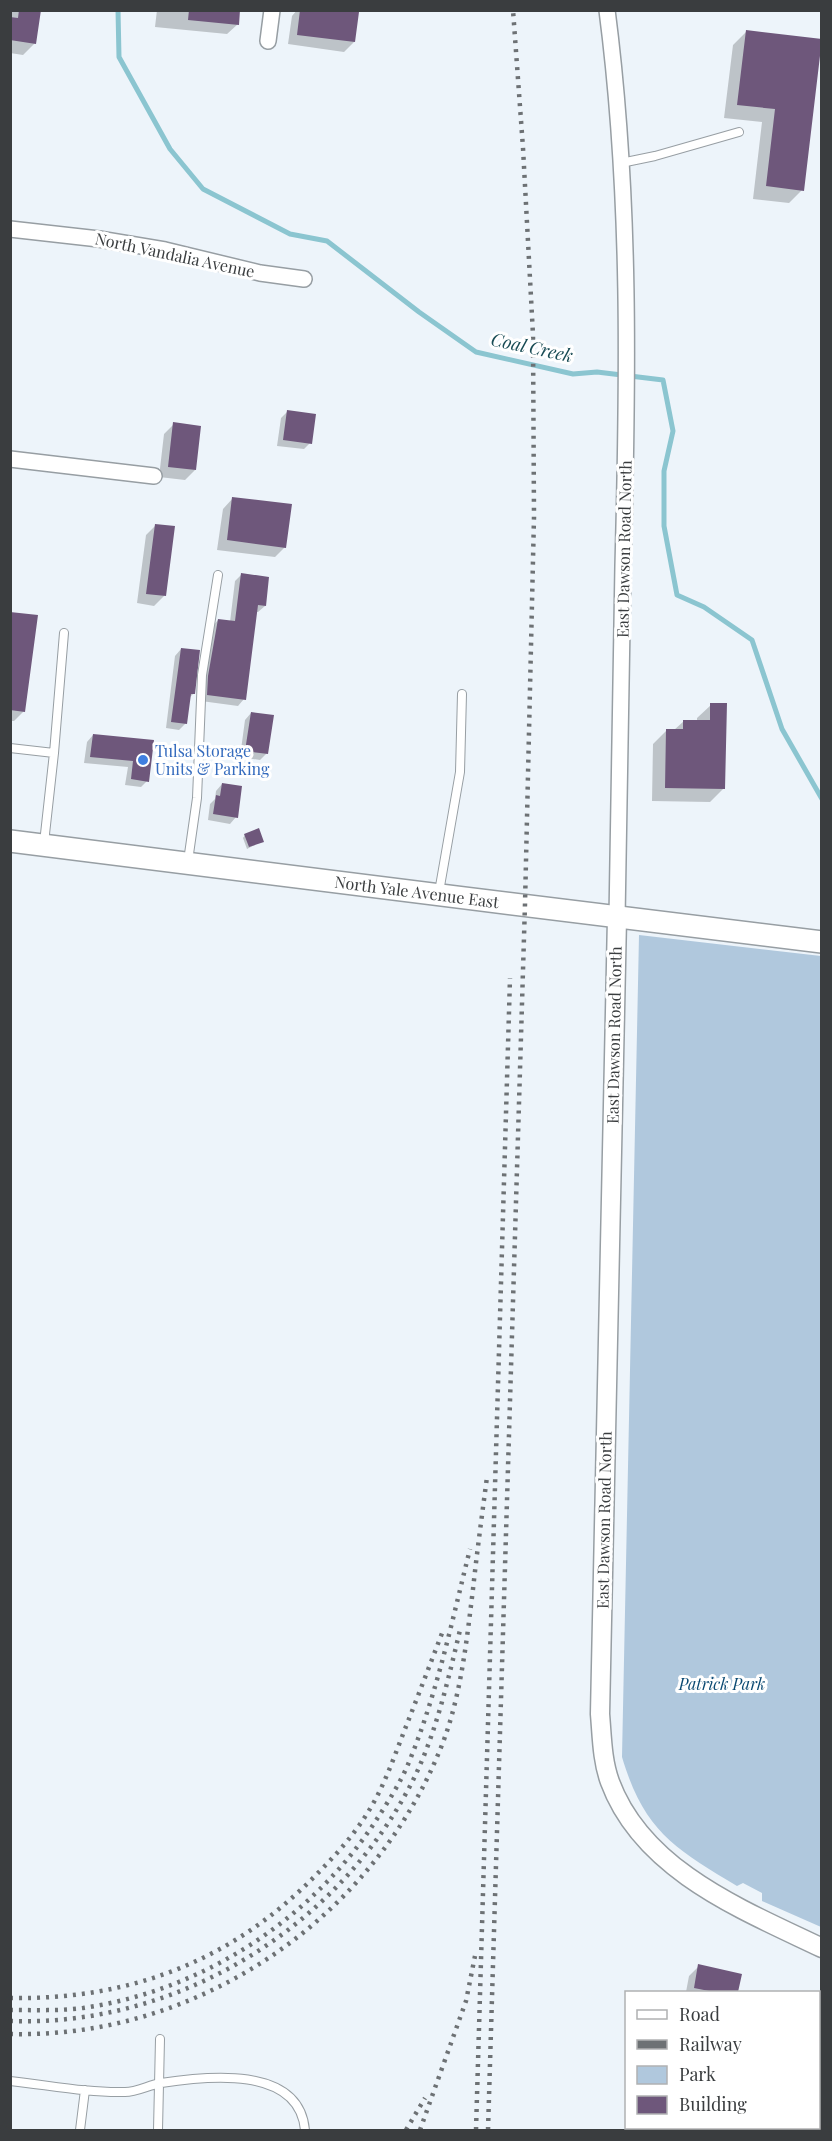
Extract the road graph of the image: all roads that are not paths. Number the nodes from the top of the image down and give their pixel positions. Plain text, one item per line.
1 (272, 10) edge
2 (607, 10) edge
3 (268, 41) dead end
4 (739, 132) dead end
5 (620, 163) junction
6 (10, 229) edge
7 (304, 279) dead end
8 (10, 459) edge
9 (154, 476) dead end
10 (218, 575) dead end
11 (64, 633) dead end
12 (462, 694) dead end
13 (10, 748) edge
14 (54, 753) junction
15 (10, 841) edge
16 (43, 845) junction
17 (188, 862) junction
18 (439, 893) junction
19 (616, 918) junction
20 (822, 942) edge
21 (822, 1948) edge
22 (160, 2039) dead end
23 (10, 2081) edge
24 (159, 2083) junction
25 (85, 2090) junction
26 (80, 2130) edge
27 (158, 2130) edge
28 (305, 2130) edge

1 - 3 street
2 - 5 street, East Dawson Road North
4 - 5 lane
5 - 19 street, East Dawson Road North
6 - 7 street, North Vandalia Avenue
8 - 9 street
10 - 17 lane
11 - 14 lane
12 - 18 lane
13 - 14 lane
14 - 16 lane
15 - 16 main road, North Yale Avenue East
16 - 17 main road, North Yale Avenue East
17 - 18 main road, North Yale Avenue East
18 - 19 main road, North Yale Avenue East
19 - 20 main road, North Yale Avenue East
19 - 21 street, East Dawson Road North
22 - 24 lane
23 - 25 lane
24 - 25 lane
24 - 27 lane
24 - 28 lane
25 - 26 lane

